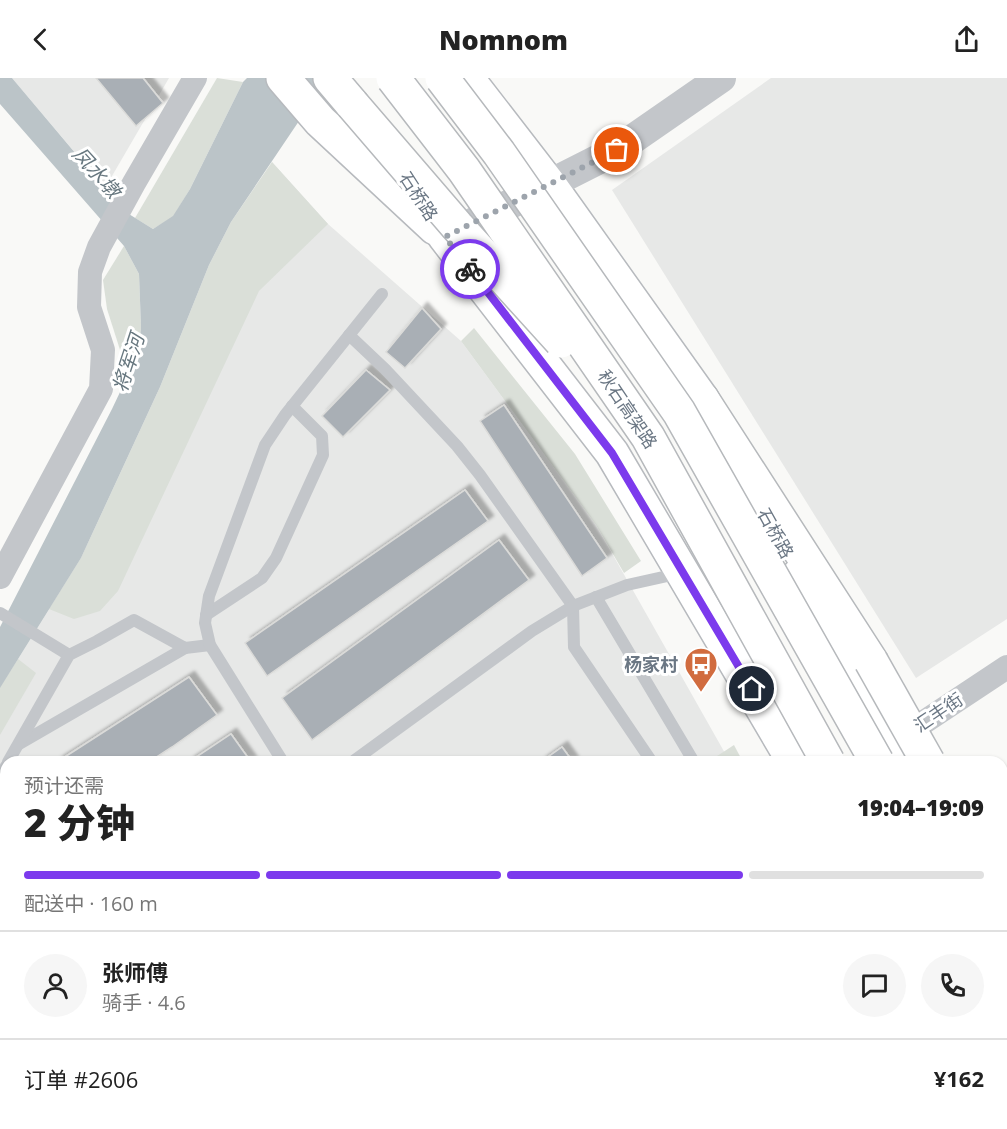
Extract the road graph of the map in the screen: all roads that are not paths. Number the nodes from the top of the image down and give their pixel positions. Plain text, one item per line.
1 (283, 78) edge
2 (393, 78) edge
3 (442, 78) edge
4 (467, 78) edge
5 (720, 78) edge
6 (191, 80) edge
7 (341, 83) edge
8 (549, 184) junction
9 (445, 237) junction
10 (381, 294) dead end
11 (349, 335) junction
12 (702, 399) junction
13 (292, 406) junction
14 (648, 436) junction
15 (682, 572) junction
16 (0, 577) edge
17 (596, 597) junction
18 (573, 606) junction
19 (0, 613) edge
20 (206, 615) junction
21 (210, 645) junction
22 (184, 648) junction
23 (69, 655) junction
24 (1007, 667) edge
25 (18, 745) junction
26 (12, 756) edge
27 (279, 756) edge
28 (360, 756) edge
29 (648, 756) edge
30 (690, 756) edge
31 (790, 756) edge
32 (825, 756) edge
33 (885, 756) edge
34 (885, 756) edge
35 (887, 756) edge
36 (925, 756) edge

1 - 9 main road
2 - 14 main road, 秋石高架路, bridge
3 - 33 main road, bridge
4 - 8 main road, 石桥路
5 - 8 street
6 - 16 street
7 - 9 main road, 石桥路
7 - 14 main road, bridge
8 - 9 street
8 - 12 main road, 石桥路
9 - 15 main road, 石桥路
10 - 11 lane
11 - 13 lane
11 - 18 lane
12 - 34 main road, 石桥路
12 - 36 main road, bridge
13 - 20 lane
13 - 20 lane
14 - 32 main road, 秋石高架路, bridge
15 - 17 lane
15 - 31 main road, 石桥路
17 - 18 lane
17 - 30 lane
18 - 28 lane
18 - 29 lane
19 - 23 lane
20 - 21 lane
21 - 22 lane
21 - 27 lane
22 - 23 lane
22 - 25 lane
23 - 25 lane
24 - 35 street, 汇丰街
25 - 26 lane

